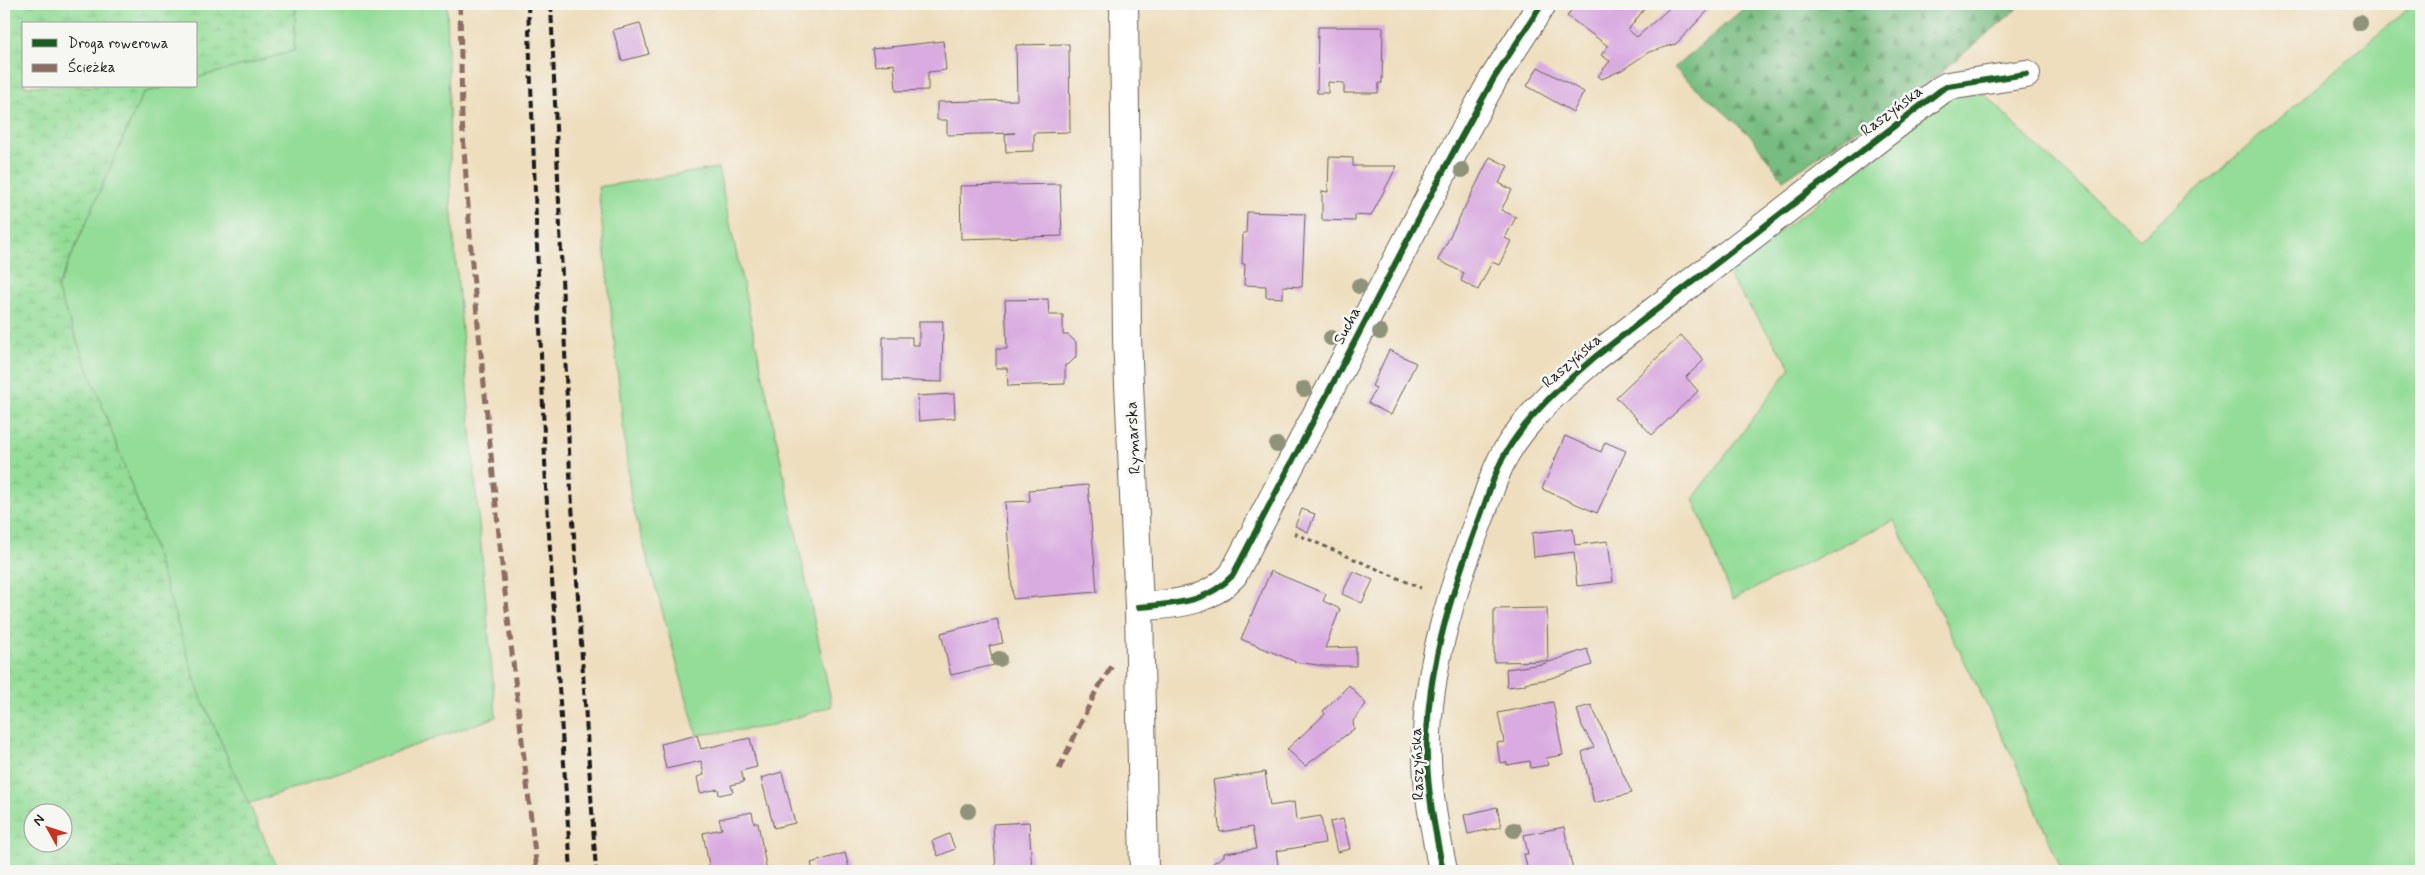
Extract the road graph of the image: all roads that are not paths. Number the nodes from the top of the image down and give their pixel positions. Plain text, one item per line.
1 (1124, 4) edge
2 (1542, 4) edge
3 (2026, 74) dead end
4 (1139, 607) junction
5 (1144, 871) edge
6 (1443, 871) edge

1 - 4 street, Rymarska
2 - 4 street, Sucha
3 - 6 street, Raszyńska
4 - 5 street, Rymarska

